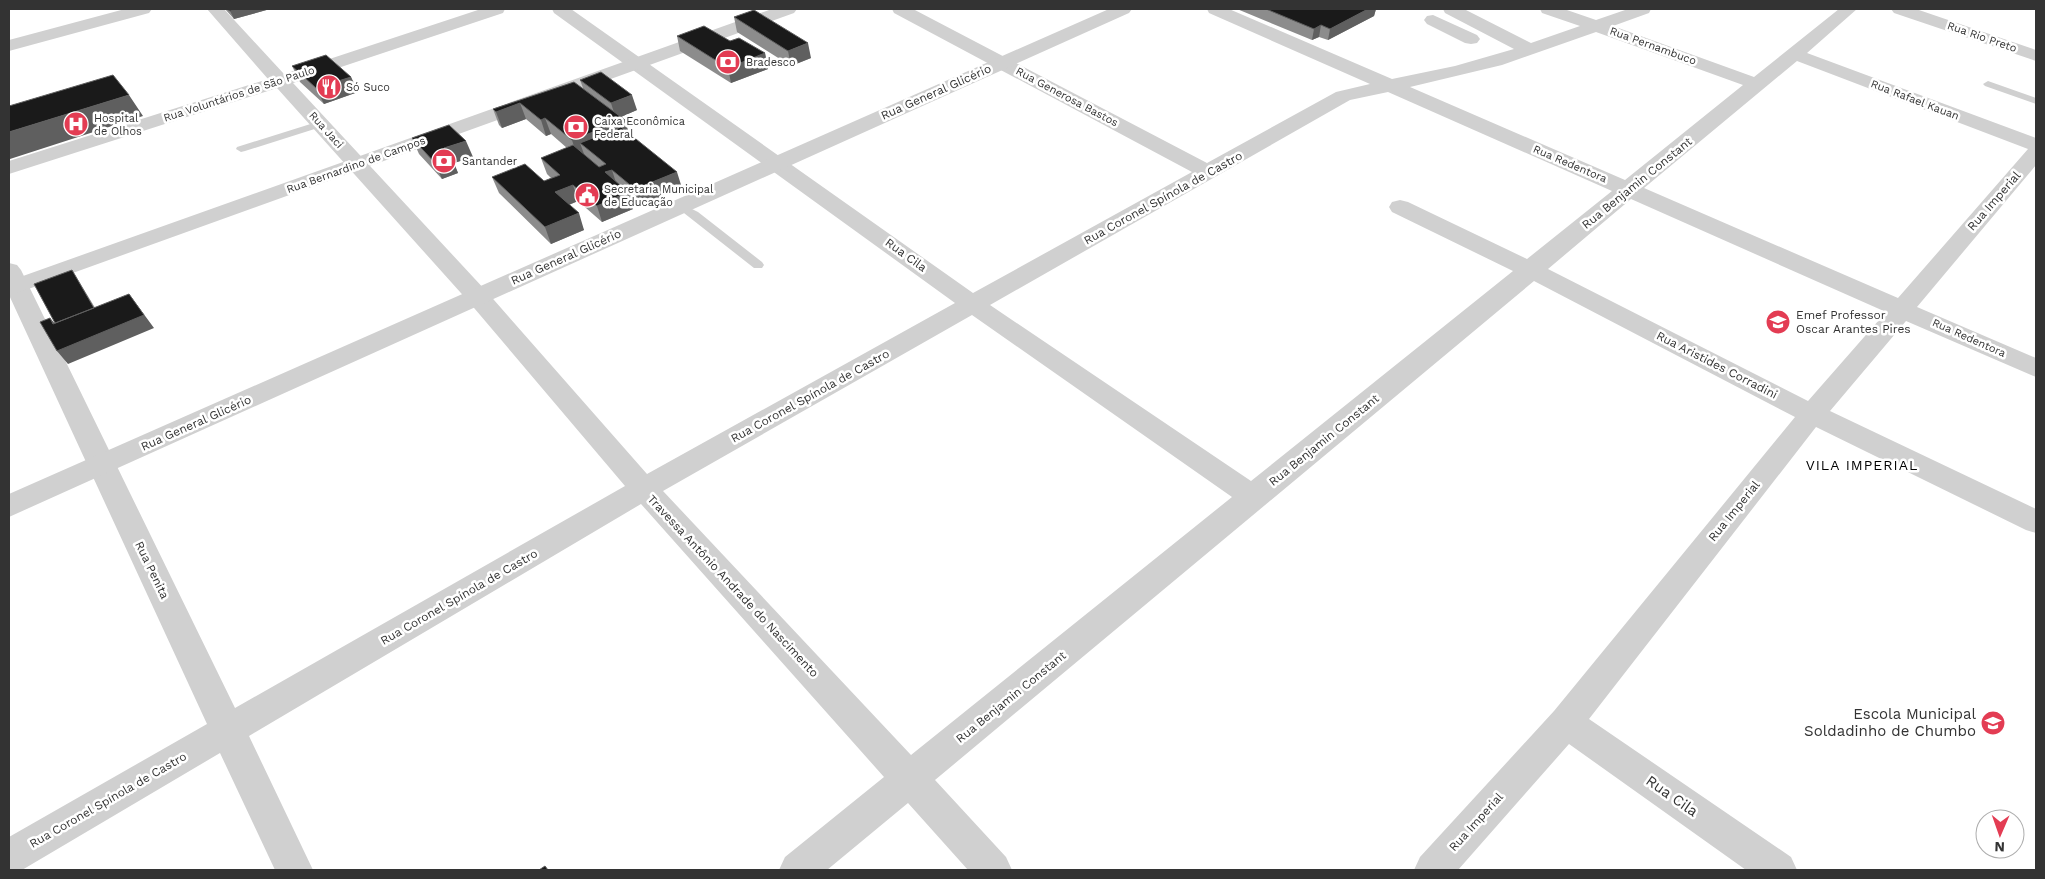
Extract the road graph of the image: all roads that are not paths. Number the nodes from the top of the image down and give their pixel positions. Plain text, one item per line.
1 (143, 9) edge
2 (215, 9) edge
3 (497, 9) edge
4 (560, 9) edge
5 (788, 9) edge
6 (900, 9) edge
7 (1123, 9) edge
8 (1215, 9) edge
9 (1451, 9) edge
10 (1548, 9) edge
11 (1643, 9) edge
12 (1849, 9) edge
13 (1900, 9) edge
14 (1433, 20) dead end
15 (1597, 26) junction
16 (9, 46) edge
17 (1519, 54) junction
18 (1794, 54) junction
19 (2036, 56) edge
20 (1002, 63) junction
21 (638, 64) junction
22 (280, 81) junction
23 (1758, 84) junction
24 (1988, 84) dead end
25 (1386, 85) junction
26 (2036, 101) edge
27 (320, 124) junction
28 (2036, 145) edge
29 (241, 149) dead end
30 (2036, 152) edge
31 (777, 163) junction
32 (358, 165) junction
33 (9, 168) edge
34 (1208, 172) junction
35 (1628, 189) junction
36 (680, 206) junction
37 (1400, 207) dead end
38 (758, 265) dead end
39 (1531, 270) junction
40 (11, 281) edge
41 (478, 296) junction
42 (974, 305) junction
43 (1902, 308) junction
44 (2036, 368) edge
45 (1812, 414) junction
46 (101, 465) junction
47 (644, 489) junction
48 (1254, 498) junction
49 (9, 506) edge
50 (2036, 522) edge
51 (1566, 722) junction
52 (229, 731) junction
53 (911, 779) junction
54 (9, 858) edge
55 (294, 870) edge
56 (798, 870) edge
57 (993, 870) edge
58 (1432, 870) edge
59 (1778, 870) edge

1 - 16 street
2 - 22 street, Rua Jaci
3 - 22 street, Rua Voluntários de São Paulo
4 - 21 street, Rua Cila
5 - 21 street, Rua Bernardino de Campos
6 - 20 street, Rua Generosa Bastos
7 - 20 street, Rua General Glicério
8 - 25 street, Rua Redentora
9 - 17 street
10 - 15 street, Rua Pernambuco
11 - 15 street, Rua Coronel Spínola de Castro
12 - 18 street, Rua Benjamin Constant
13 - 19 street, Rua Rio Preto
14 - 17 street
15 - 17 street, Rua Coronel Spínola de Castro
15 - 23 street, Rua Pernambuco
17 - 25 street, Rua Coronel Spínola de Castro
18 - 23 street, Rua Benjamin Constant
18 - 28 street, Rua Rafael Kauan
20 - 31 street, Rua General Glicério
20 - 34 street, Rua Generosa Bastos
21 - 31 street, Rua Cila
21 - 32 street, Rua Bernardino de Campos
22 - 27 street, Rua Jaci
22 - 33 street, Rua Voluntários de São Paulo
23 - 35 street, Rua Benjamin Constant
24 - 26 lane
25 - 34 street, Rua Coronel Spínola de Castro
25 - 35 street, Rua Redentora
27 - 29 lane
27 - 32 street, Rua Jaci
30 - 43 street, Rua Imperial
31 - 36 street, Rua General Glicério
31 - 42 street, Rua Cila
32 - 40 street, Rua Bernardino de Campos
32 - 41 street, Rua Jaci
34 - 42 street, Rua Coronel Spínola de Castro
35 - 39 street, Rua Benjamin Constant
35 - 43 street, Rua Redentora
36 - 38 lane
36 - 41 street, Rua General Glicério
37 - 39 street, Rua Aristides Corradini
39 - 45 street, Rua Aristides Corradini
39 - 48 street, Rua Benjamin Constant
40 - 46 street, Rua Penita
41 - 46 street, Rua General Glicério
41 - 47 street, Travessa Antônio Andrade do Nascimento
42 - 47 street, Rua Coronel Spínola de Castro
42 - 48 street, Rua Cila
43 - 44 street, Rua Redentora
43 - 45 street, Rua Imperial
45 - 50 street, Rua Aristides Corradini
45 - 51 street, Rua Imperial
46 - 49 street, Rua General Glicério
46 - 52 street, Rua Penita
47 - 52 street, Rua Coronel Spínola de Castro
47 - 53 street, Travessa Antônio Andrade do Nascimento
48 - 53 street, Rua Benjamin Constant
51 - 58 street, Rua Imperial
51 - 59 street, Rua Cila
52 - 54 street, Rua Coronel Spínola de Castro
52 - 55 street, Rua Penita
53 - 56 street, Rua Benjamin Constant
53 - 57 street, Travessa Antônio Andrade do Nascimento

